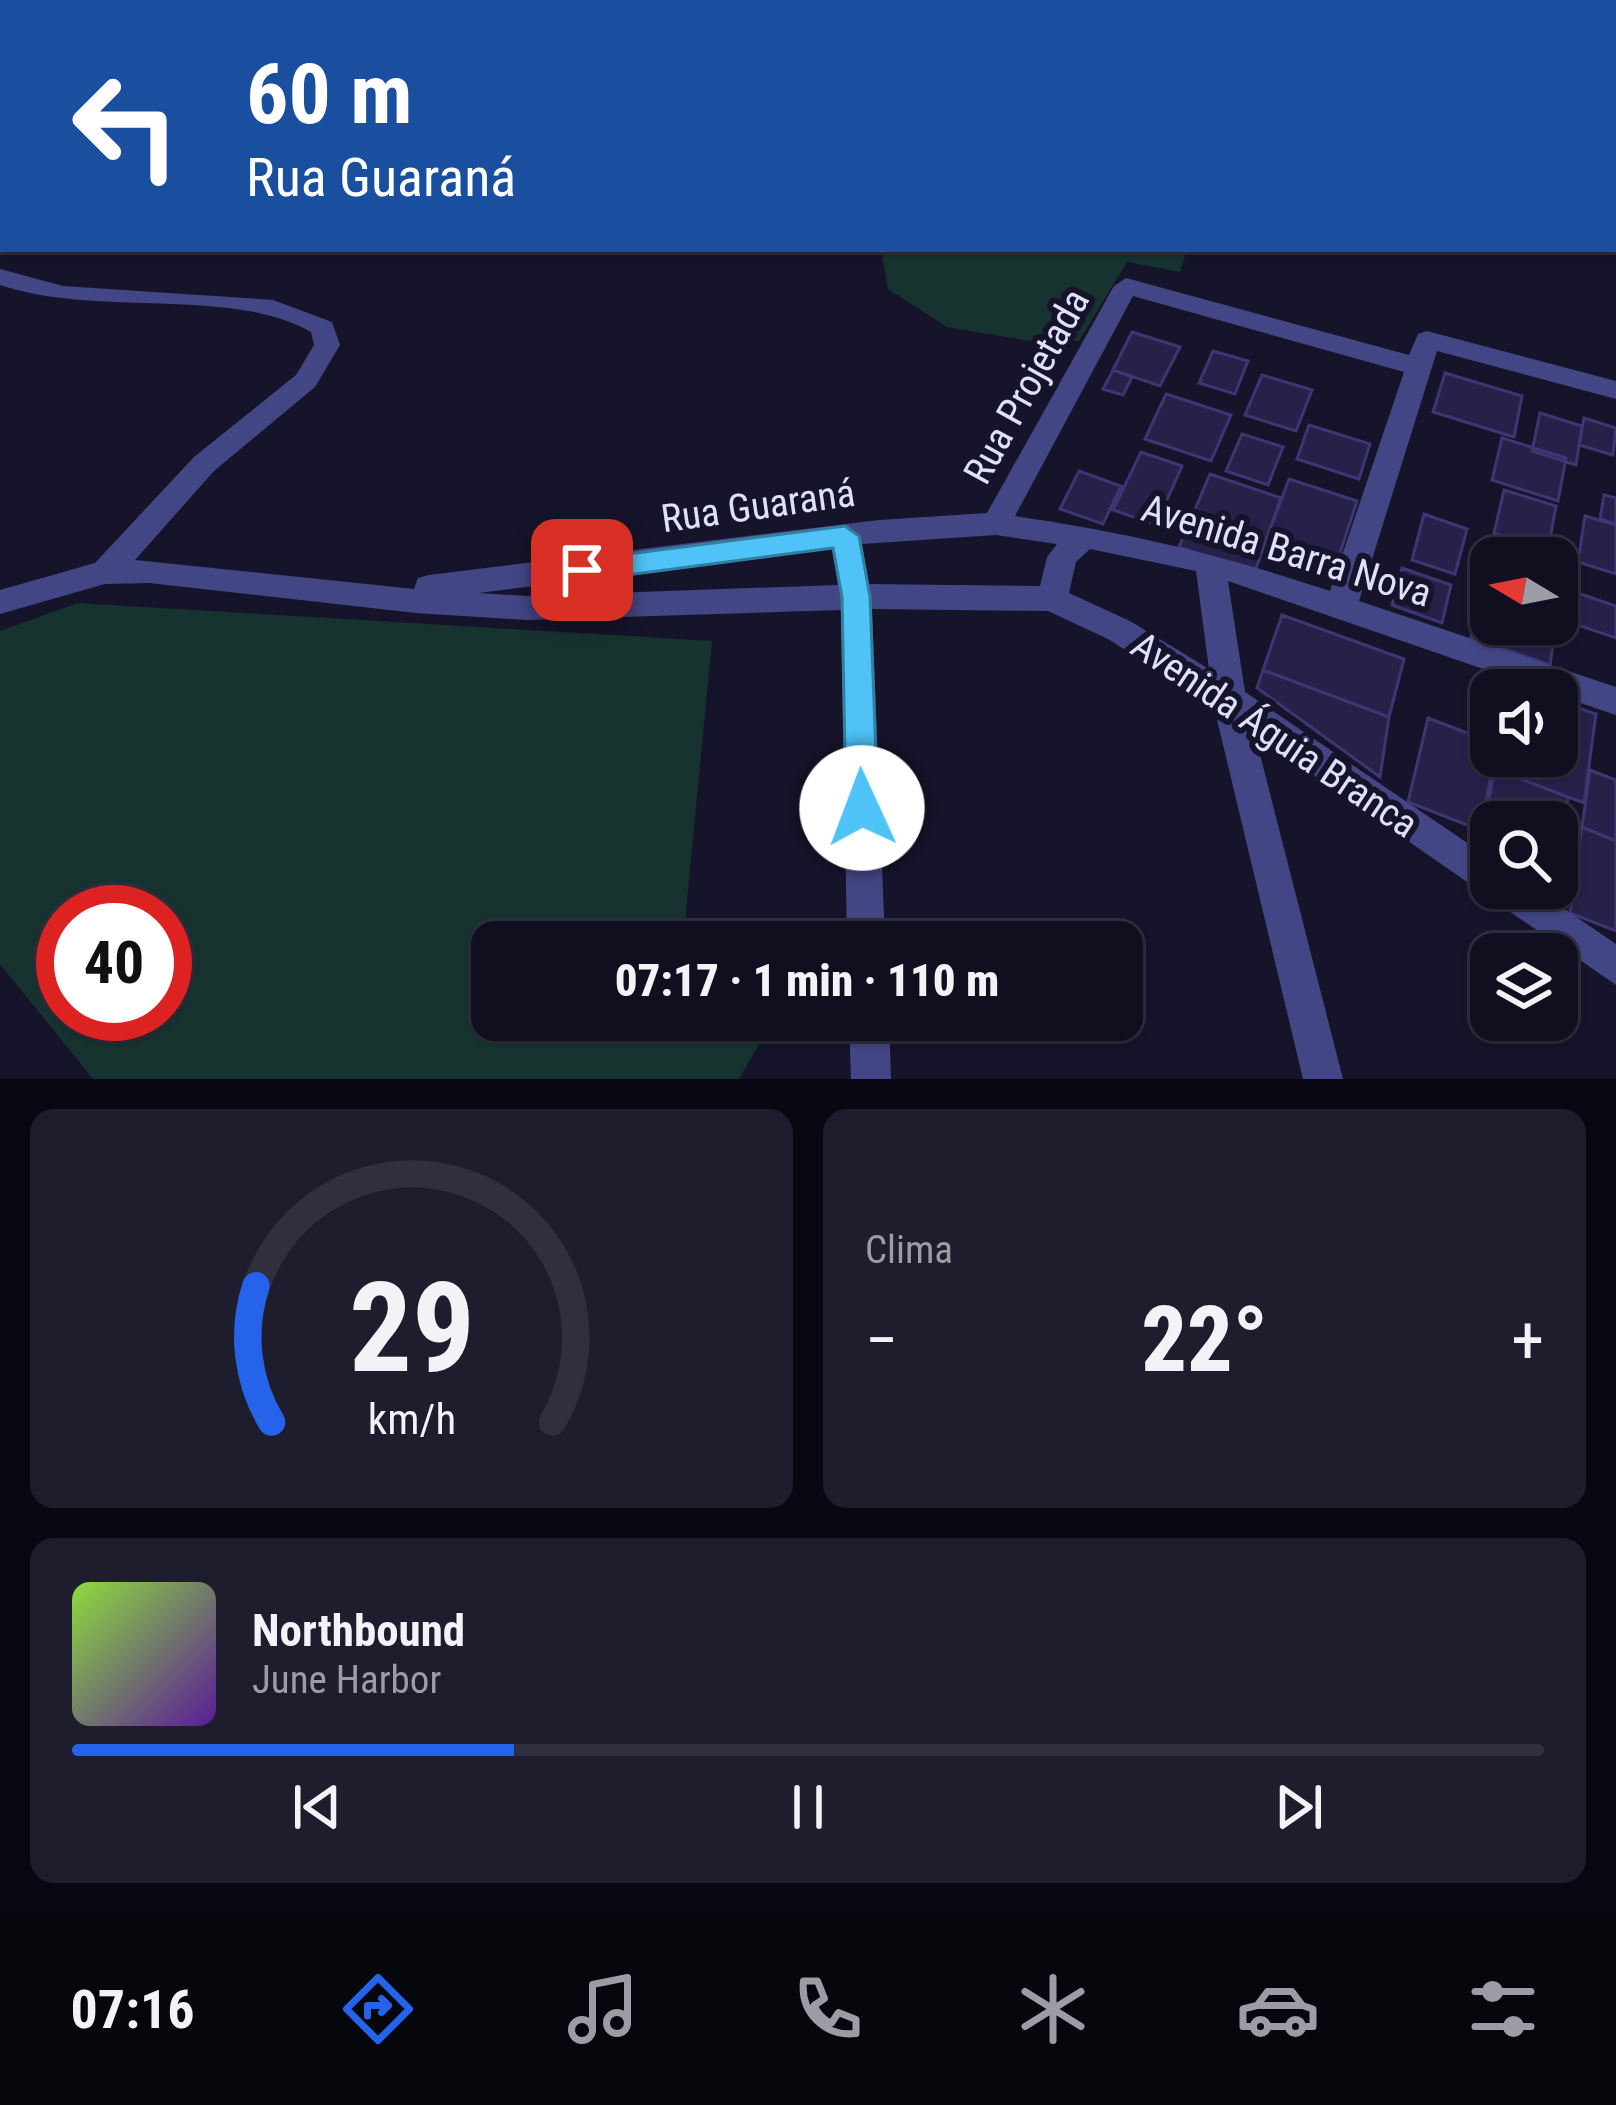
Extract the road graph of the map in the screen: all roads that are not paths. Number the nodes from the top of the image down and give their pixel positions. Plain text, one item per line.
1 (0, 277) edge
2 (1423, 353) junction
3 (1616, 389) edge
4 (996, 524) junction
5 (845, 536) junction
6 (1086, 536) junction
7 (1210, 562) junction
8 (105, 572) junction
9 (316, 589) junction
10 (856, 597) junction
11 (1052, 599) junction
12 (0, 602) edge
13 (1342, 608) junction
14 (1229, 699) junction
15 (1616, 701) edge
16 (1470, 865) edge
17 (1533, 909) edge
18 (865, 921) edge
19 (1616, 966) edge
20 (870, 1041) edge
21 (871, 1079) edge
22 (1324, 1079) edge

1 - 8 street
2 - 3 street
2 - 4 street, Rua Projetada
2 - 13 street
4 - 5 street, Rua Guaraná
4 - 6 street, Avenida Barra Nova
5 - 9 street, Rua Guaraná
5 - 10 street
6 - 7 street, Avenida Barra Nova
6 - 11 street
7 - 13 street, Avenida Barra Nova
7 - 14 street
8 - 9 street, Rua Guaraná
8 - 12 street, Rua Guaraná
9 - 10 street, Rua Guaraná
10 - 11 street, Rua Guaraná
10 - 18 street
11 - 14 street, Avenida Águia Branca
13 - 15 street, Avenida Barra Nova
14 - 16 street, Avenida Águia Branca
14 - 22 street
17 - 19 street
20 - 21 street

